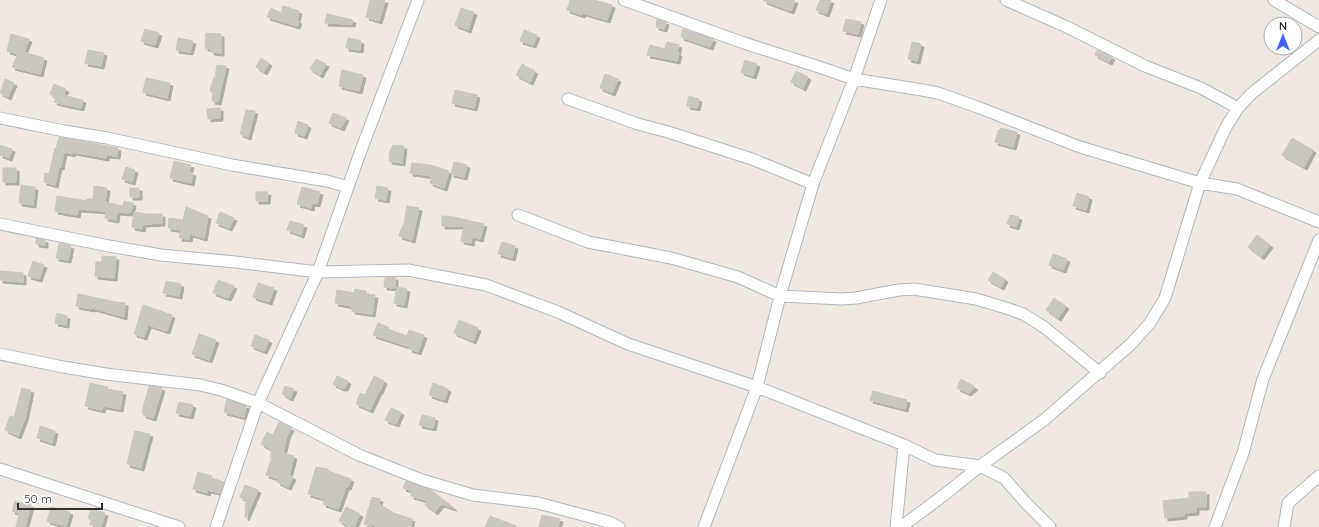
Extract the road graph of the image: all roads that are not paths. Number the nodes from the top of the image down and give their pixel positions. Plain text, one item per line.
1 (418, 0) edge
2 (624, 0) edge
3 (881, 0) edge
4 (1006, 0) edge
5 (1274, 0) edge
6 (1319, 27) edge
7 (1319, 40) edge
8 (854, 79) junction
9 (568, 99) dead end
10 (1238, 108) junction
11 (0, 118) edge
12 (1200, 183) junction
13 (813, 184) junction
14 (348, 187) junction
15 (518, 216) dead end
16 (1319, 222) edge
17 (0, 224) edge
18 (1319, 240) edge
19 (318, 272) junction
20 (780, 296) junction
21 (0, 354) edge
22 (1100, 373) junction
23 (757, 386) junction
24 (258, 402) junction
25 (904, 445) junction
26 (980, 466) junction
27 (0, 469) edge
28 (1319, 476) edge
29 (180, 527) edge
30 (216, 527) edge
31 (619, 527) edge
32 (704, 527) edge
33 (896, 527) edge
34 (902, 527) edge
35 (1050, 527) edge
36 (1215, 527) edge
37 (1284, 527) edge

1 - 14 street
2 - 8 street
3 - 8 street
4 - 10 street
5 - 6 street
7 - 10 street
8 - 12 street
8 - 13 street
9 - 13 street
10 - 12 street
11 - 14 street
12 - 16 street
12 - 22 street
13 - 20 street
14 - 19 street
15 - 20 street
17 - 19 street
18 - 36 street
19 - 23 street
19 - 24 street
20 - 22 street
20 - 23 street
21 - 24 street
22 - 26 street
23 - 25 street
23 - 32 street
24 - 30 street
24 - 31 street
25 - 26 street
25 - 33 street
26 - 34 street
26 - 35 street
27 - 29 street
28 - 37 street

